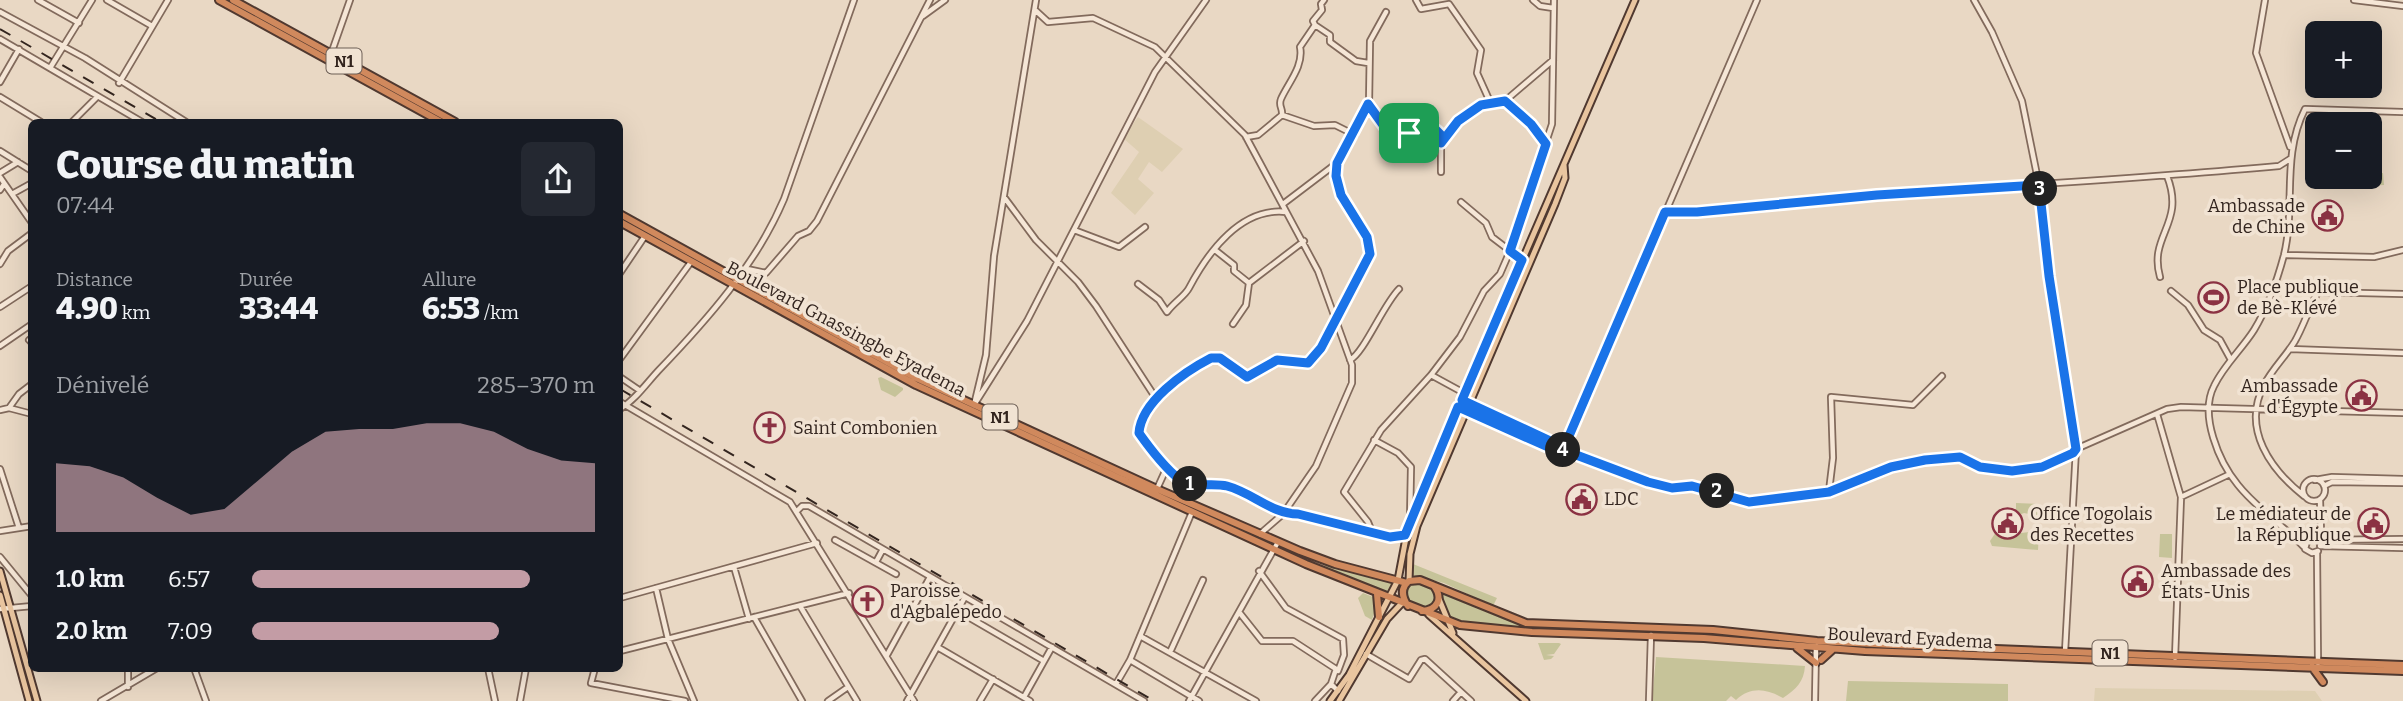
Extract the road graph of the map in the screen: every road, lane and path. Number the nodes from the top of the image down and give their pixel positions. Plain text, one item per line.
1 (38, 0) edge
2 (92, 0) edge
3 (107, 0) edge
4 (168, 0) edge
5 (219, 0) edge
6 (233, 0) edge
7 (350, 0) edge
8 (854, 0) edge
9 (930, 0) edge
10 (945, 0) edge
11 (1206, 0) edge
12 (1324, 0) edge
13 (1416, 0) edge
14 (1533, 0) edge
15 (1554, 0) edge
16 (1635, 0) edge
17 (1757, 0) edge
18 (1974, 0) edge
19 (2265, 0) edge
20 (2354, 0) edge
21 (1033, 1) edge
22 (1450, 2) edge
23 (2403, 6) edge
24 (1553, 8) junction
25 (1035, 10) junction
26 (0, 12) edge
27 (1386, 12) dead end
28 (920, 19) junction
29 (79, 23) junction
30 (1315, 25) junction
31 (152, 26) junction
32 (0, 38) edge
33 (64, 46) junction
34 (19, 49) junction
35 (331, 54) junction
36 (1166, 58) junction
37 (1553, 60) junction
38 (1368, 63) junction
39 (50, 68) junction
40 (0, 82) edge
41 (118, 83) junction
42 (0, 97) edge
43 (97, 97) junction
44 (1505, 101) junction
45 (1368, 104) junction
46 (1491, 104) junction
47 (2403, 112) edge
48 (1282, 115) junction
49 (36, 119) edge
50 (75, 119) edge
51 (133, 119) edge
52 (182, 119) edge
53 (436, 119) edge
54 (450, 119) edge
55 (1354, 135) junction
56 (1246, 137) junction
57 (1441, 143) junction
58 (1546, 144) junction
59 (2290, 148) junction
60 (0, 151) edge
61 (2290, 159) junction
62 (18, 162) junction
63 (1337, 163) junction
64 (1564, 165) junction
65 (28, 168) edge
66 (1441, 172) dead end
67 (0, 175) edge
68 (2167, 176) junction
69 (4, 184) junction
70 (28, 185) edge
71 (2039, 185) junction
72 (0, 190) edge
73 (12, 194) junction
74 (1003, 196) junction
75 (1461, 202) dead end
76 (1283, 204) junction
77 (1287, 212) junction
78 (1665, 212) junction
79 (623, 216) edge
80 (28, 217) edge
81 (623, 224) edge
82 (1144, 227) dead end
83 (1074, 230) junction
84 (28, 236) edge
85 (645, 236) junction
86 (1304, 241) junction
87 (1214, 250) junction
88 (2403, 250) edge
89 (1510, 251) junction
90 (2284, 255) junction
91 (1522, 260) junction
92 (691, 262) junction
93 (1056, 263) junction
94 (0, 264) edge
95 (623, 269) edge
96 (747, 269) junction
97 (2160, 277) dead end
98 (735, 283) junction
99 (1249, 283) junction
100 (1138, 284) dead end
101 (28, 289) edge
102 (1399, 289) dead end
103 (2171, 291) dead end
104 (2403, 294) edge
105 (0, 307) edge
106 (1336, 320) junction
107 (1233, 324) dead end
108 (28, 327) edge
109 (0, 346) edge
110 (2290, 349) junction
111 (2403, 353) edge
112 (623, 355) edge
113 (1350, 360) junction
114 (2231, 361) junction
115 (1431, 375) junction
116 (1942, 376) dead end
117 (623, 379) edge
118 (28, 388) edge
119 (639, 390) junction
120 (1463, 397) junction
121 (1157, 400) junction
122 (1469, 403) junction
123 (625, 405) joint
124 (1458, 407) junction
125 (2209, 407) junction
126 (9, 408) junction
127 (973, 408) junction
128 (2257, 408) junction
129 (0, 410) edge
130 (1466, 410) junction
131 (2403, 413) edge
132 (28, 414) edge
133 (2157, 414) junction
134 (1374, 440) junction
135 (2076, 449) junction
136 (1563, 450) junction
137 (1167, 467) junction
138 (0, 469) edge
139 (2230, 474) junction
140 (2315, 480) junction
141 (2403, 481) edge
142 (2324, 486) junction
143 (1155, 492) junction
144 (1829, 492) junction
145 (2304, 496) junction
146 (2181, 497) junction
147 (2320, 499) junction
148 (797, 511) junction
149 (1192, 512) junction
150 (1283, 514) junction
151 (1409, 522) junction
152 (28, 527) edge
153 (19, 528) junction
154 (0, 531) edge
155 (1259, 534) junction
156 (1373, 534) junction
157 (1405, 535) junction
158 (2293, 535) junction
159 (2308, 538) junction
160 (2403, 539) edge
161 (835, 540) dead end
162 (1278, 542) junction
163 (2319, 542) junction
164 (817, 543) junction
165 (2304, 547) junction
166 (2403, 548) edge
167 (883, 549) junction
168 (1274, 550) junction
169 (2317, 552) junction
170 (1406, 556) junction
171 (0, 557) edge
172 (876, 562) junction
173 (734, 567) junction
174 (0, 571) edge
175 (1259, 571) junction
176 (896, 575) dead end
177 (930, 577) junction
178 (1203, 580) dead end
179 (1398, 580) junction
180 (1429, 582) junction
181 (1406, 584) junction
182 (656, 589) junction
183 (28, 591) edge
184 (849, 593) junction
185 (1377, 594) junction
186 (0, 595) edge
187 (623, 597) edge
188 (965, 597) junction
189 (1389, 599) junction
190 (1439, 599) junction
191 (1404, 605) junction
192 (28, 606) edge
193 (800, 606) junction
194 (12, 607) junction
195 (2, 608) edge
196 (958, 611) junction
197 (1419, 611) junction
198 (1239, 612) junction
199 (1429, 615) junction
200 (1379, 617) junction
201 (752, 618) junction
202 (1446, 621) junction
203 (1651, 635) junction
204 (1140, 636) junction
205 (668, 639) junction
206 (1459, 640) junction
207 (1819, 645) junction
208 (1052, 647) junction
209 (1796, 647) junction
210 (939, 648) junction
211 (1835, 649) junction
212 (623, 650) edge
213 (1171, 650) junction
214 (1365, 652) junction
215 (2064, 655) junction
216 (887, 656) junction
217 (2175, 659) junction
218 (28, 660) edge
219 (1130, 660) junction
220 (1044, 661) junction
221 (1818, 664) junction
222 (2316, 665) junction
223 (2403, 665) edge
224 (2332, 669) junction
225 (1206, 670) junction
226 (1338, 671) junction
227 (2403, 671) edge
228 (31, 672) edge
229 (128, 672) edge
230 (151, 672) edge
231 (195, 672) edge
232 (489, 672) edge
233 (525, 672) edge
234 (594, 672) edge
235 (993, 679) junction
236 (1116, 684) junction
237 (1332, 684) junction
238 (128, 687) junction
239 (848, 687) junction
240 (1461, 692) junction
241 (1336, 698) edge
242 (1027, 699) edge
243 (1136, 699) edge
244 (1191, 699) edge
245 (911, 700) edge
246 (29, 701) edge
247 (37, 701) edge
248 (101, 701) edge
249 (205, 701) edge
250 (495, 701) edge
251 (520, 701) edge
252 (685, 701) edge
253 (694, 701) edge
254 (803, 701) edge
255 (828, 701) edge
256 (857, 701) edge
257 (980, 701) edge
258 (1144, 701) edge
259 (1199, 701) edge
260 (1256, 701) edge
261 (1315, 701) edge
262 (1453, 701) edge
263 (1471, 701) edge
264 (1527, 701) edge
265 (1649, 701) edge
266 (1815, 701) edge

1 - 29 street
2 - 29 street
3 - 31 street
4 - 31 street
5 - 53 highway, N1
6 - 35 highway, N1
7 - 35 street
8 - 96 street
9 - 28 street
10 - 28 street
11 - 36 street
12 - 30 street
13 - 22 street
14 - 24 street
15 - 24 street
16 - 64 main road
17 - 78 street
18 - 71 street
19 - 59 street
20 - 23 street
21 - 25 street
22 - 46 street
24 - 37 street
25 - 36 street
25 - 74 street
26 - 33 street
27 - 38 street
28 - 96 street
29 - 33 street
30 - 38 street
30 - 48 street
31 - 41 street
32 - 34 street
33 - 39 street
33 - 41 street
34 - 39 street
34 - 40 street
35 - 54 highway, N1
36 - 56 street
36 - 83 street
37 - 44 street
37 - 58 street
38 - 45 street
39 - 43 street
41 - 52 street
42 - 49 street
43 - 50 street
43 - 51 street
44 - 46 street
44 - 58 street
45 - 55 street
45 - 57 street
46 - 57 street
47 - 59 street
48 - 55 street
48 - 56 street
55 - 63 street
56 - 76 street
57 - 66 street
58 - 89 street
59 - 61 street
60 - 62 street
61 - 68 street
61 - 90 street
62 - 65 street
62 - 67 street
63 - 76 street
63 - 106 street
64 - 91 main road
64 - 122 main road
67 - 69 street
68 - 71 street
68 - 97 street
69 - 72 street
69 - 73 street
70 - 73 street
71 - 78 street
71 - 135 street
73 - 80 street
74 - 93 street
74 - 127 street
75 - 89 street
76 - 77 street
77 - 86 street
77 - 87 street
78 - 136 street
79 - 98 highway, Boulevard Gnassingbe Eyadema / N1
81 - 85 highway, Boulevard Gnassingbe Eyadema / N1
82 - 83 street
83 - 93 street
84 - 94 street
85 - 92 highway, Boulevard Gnassingbe Eyadema / N1
85 - 95 street
86 - 99 street
86 - 106 street
87 - 99 street
87 - 100 street
88 - 90 street
89 - 91 street
89 - 115 street
90 - 114 street
91 - 120 main road
92 - 98 highway, Boulevard Gnassingbe Eyadema / N1
92 - 112 street
93 - 121 street
93 - 127 street
96 - 98 street
98 - 119 street
98 - 127 highway, Boulevard Gnassingbe Eyadema / N1
99 - 107 street
101 - 105 street
102 - 113 street
103 - 114 street
104 - 110 street
106 - 113 street
106 - 121 street
108 - 109 street
110 - 111 street
110 - 128 street
113 - 150 street
114 - 125 street
115 - 120 street
115 - 134 street
116 - 144 street
117 - 119 street
118 - 126 street
119 - 123 street
120 - 122 street
120 - 124 main road
121 - 137 street
122 - 130 main road
122 - 136 street
123 - 148 street
124 - 130 street
124 - 151 main road
125 - 128 street
125 - 133 street
125 - 139 street
126 - 129 street
126 - 132 street
127 - 143 highway, Boulevard Gnassingbe Eyadema / N1
128 - 131 street
128 - 145 street
130 - 136 street
130 - 170 main road
133 - 135 street
133 - 146 street
134 - 151 street
134 - 156 street
135 - 144 street
135 - 215 street
136 - 144 street
137 - 143 street
137 - 150 street
138 - 153 street
139 - 146 street
139 - 158 street
140 - 141 street
140 - 142 street
140 - 145 street
141 - 142 street
142 - 147 street
143 - 149 highway, Boulevard Gnassingbe Eyadema / N1
143 - 155 highway, Boulevard Gnassingbe Eyadema / N1
145 - 147 street
146 - 217 street
147 - 163 street
148 - 164 street
148 - 167 street
149 - 168 highway, Boulevard Gnassingbe Eyadema / N1
149 - 204 street
150 - 155 street
150 - 156 street
151 - 157 main road
152 - 153 street
153 - 154 street
155 - 162 highway, Boulevard Gnassingbe Eyadema / N1
156 - 157 street
157 - 170 main road
158 - 159 street
158 - 165 street
159 - 163 street
159 - 165 street
160 - 163 street
161 - 172 street
162 - 168 street
162 - 179 highway, Boulevard Gnassingbe Eyadema / N1
163 - 166 street
163 - 169 street
164 - 173 street
164 - 184 street
165 - 169 street
167 - 172 street
167 - 177 street
168 - 175 street
168 - 185 highway, Boulevard Gnassingbe Eyadema / N1
169 - 222 street
170 - 179 main road
170 - 181 main road
171 - 183 street
172 - 176 street
173 - 182 street
173 - 201 street
174 - 194 main road
175 - 198 street
175 - 226 street
177 - 188 street
177 - 216 street
178 - 213 street
179 - 181 highway, Boulevard Gnassingbe Eyadema / N1
179 - 189 main road
180 - 181 highway, N1
180 - 190 highway
180 - 207 highway, Boulevard Eyadema / N1
181 - 191 highway
182 - 187 street
182 - 205 street
184 - 193 street
184 - 216 street
185 - 189 highway, Boulevard Gnassingbe Eyadema / N1
185 - 200 highway
186 - 195 main road
188 - 196 street
188 - 208 street
189 - 191 highway, Boulevard Gnassingbe Eyadema / N1
189 - 200 main road
190 - 197 highway
190 - 202 main road
191 - 197 highway, N1
191 - 214 main road
192 - 194 street
193 - 201 street
193 - 239 street
194 - 195 street
194 - 218 main road
195 - 246 main road
196 - 210 street
196 - 220 street
197 - 199 highway, Boulevard Eyadema / N1
198 - 225 street
198 - 226 street
199 - 202 highway, Boulevard Eyadema / N1
199 - 206 main road
200 - 214 main road
201 - 205 street
201 - 254 street
202 - 203 highway, Boulevard Eyadema / N1
202 - 206 main road
203 - 209 highway, Boulevard Eyadema / N1
203 - 265 street
204 - 213 street
204 - 219 street
205 - 212 street
205 - 253 street
206 - 264 main road
207 - 209 highway, Boulevard Eyadema / N1
207 - 211 highway, Boulevard Eyadema / N1
207 - 215 highway, Boulevard Eyadema / N1
207 - 221 street
208 - 220 street
208 - 236 street
209 - 221 highway
210 - 235 street
210 - 245 street
211 - 215 highway, Boulevard Eyadema / N1
211 - 221 highway
213 - 225 street
214 - 240 street
214 - 241 main road
214 - 241 main road
215 - 217 highway, Boulevard Eyadema / N1
216 - 245 street
217 - 222 highway, Boulevard Eyadema / N1
219 - 236 street
219 - 244 street
220 - 242 street
221 - 266 street
222 - 223 highway, Boulevard Eyadema / N1
222 - 224 highway, Boulevard Eyadema / N1
222 - 224 highway
224 - 227 highway, Boulevard Eyadema / N1
225 - 244 street
225 - 260 street
226 - 237 street
228 - 247 main road
229 - 238 street
230 - 238 street
231 - 249 street
232 - 250 street
233 - 251 street
234 - 252 street
235 - 242 street
235 - 257 street
236 - 243 street
237 - 241 street
237 - 261 street
238 - 248 street
239 - 255 street
239 - 256 street
240 - 262 street
240 - 263 street
243 - 258 street
244 - 259 street

